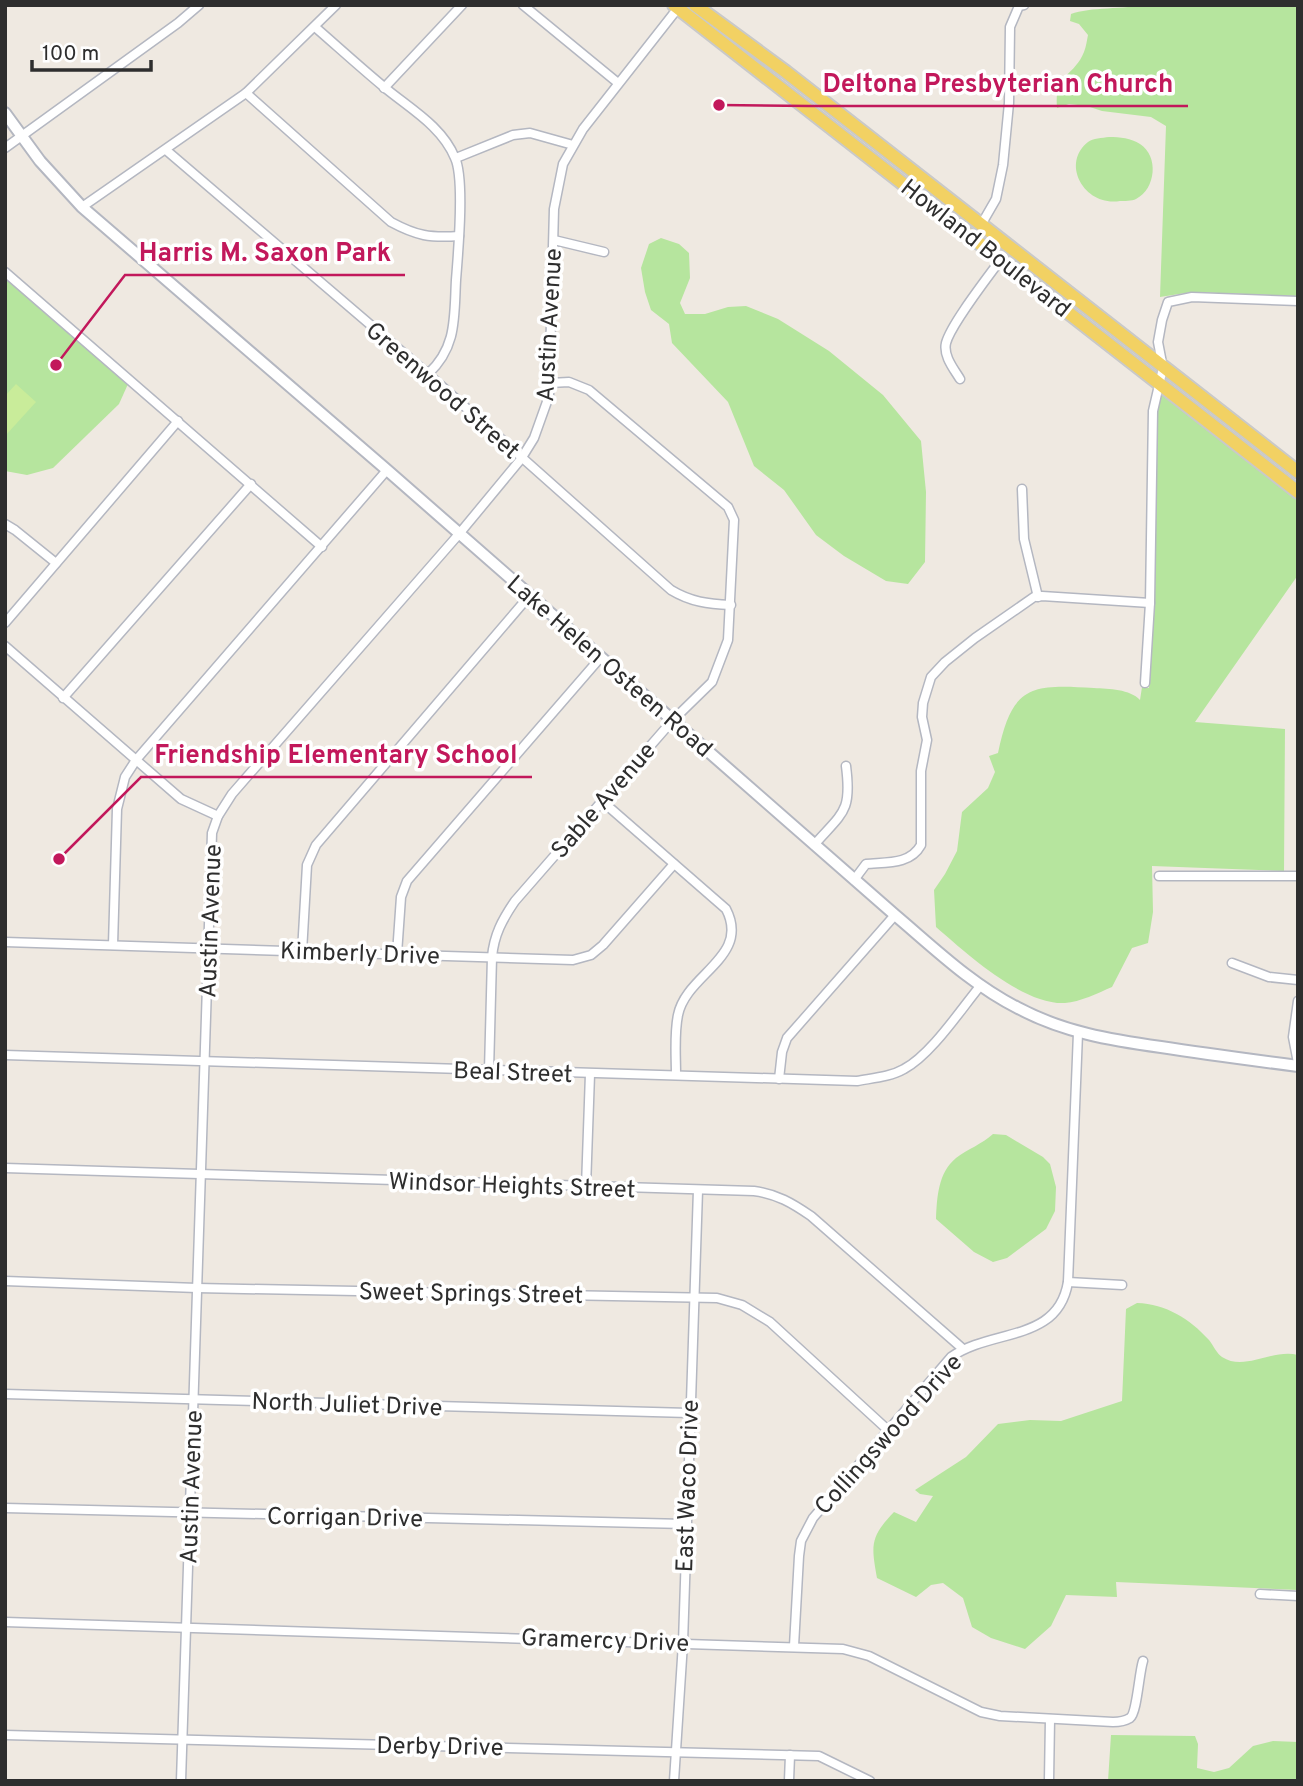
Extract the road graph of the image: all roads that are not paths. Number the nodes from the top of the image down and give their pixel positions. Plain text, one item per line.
1 (199, 5) edge
2 (336, 5) edge
3 (462, 5) edge
4 (523, 5) edge
5 (695, 5) edge
6 (1024, 5) edge
7 (677, 6) edge
8 (315, 27) junction
9 (618, 83) junction
10 (384, 88) junction
11 (246, 93) junction
12 (5, 113) edge
13 (21, 137) junction
14 (573, 145) junction
15 (5, 148) edge
16 (166, 150) junction
17 (456, 158) junction
18 (82, 206) junction
19 (981, 225) junction
20 (459, 236) junction
21 (554, 240) junction
22 (604, 252) dead end
23 (1001, 259) junction
24 (5, 272) edge
25 (1298, 301) edge
26 (1163, 368) junction
27 (428, 374) junction
28 (960, 379) dead end
29 (550, 383) junction
30 (1160, 384) junction
31 (178, 421) junction
32 (521, 459) junction
33 (387, 470) junction
34 (1298, 472) edge
35 (251, 484) junction
36 (1022, 489) dead end
37 (1298, 492) edge
38 (5, 524) edge
39 (459, 534) junction
40 (322, 547) junction
41 (56, 564) junction
42 (530, 595) junction
43 (1038, 597) junction
44 (1150, 603) junction
45 (731, 605) junction
46 (5, 622) edge
47 (5, 646) edge
48 (601, 657) junction
49 (1145, 683) dead end
50 (63, 698) junction
51 (672, 721) junction
52 (136, 760) junction
53 (846, 766) dead end
54 (602, 801) junction
55 (218, 816) junction
56 (814, 845) junction
57 (674, 864) junction
58 (1159, 876) dead end
59 (1298, 876) edge
60 (854, 880) junction
61 (895, 915) junction
62 (5, 942) edge
63 (113, 946) junction
64 (209, 948) junction
65 (302, 952) junction
66 (397, 954) junction
67 (492, 957) junction
68 (1232, 963) dead end
69 (1298, 980) edge
70 (981, 985) junction
71 (1298, 1001) edge
72 (1078, 1033) junction
73 (5, 1055) edge
74 (206, 1062) junction
75 (1298, 1064) edge
76 (489, 1071) junction
77 (590, 1074) junction
78 (676, 1076) junction
79 (779, 1079) junction
80 (5, 1168) edge
81 (201, 1174) junction
82 (586, 1187) junction
83 (698, 1191) junction
84 (5, 1281) edge
85 (1068, 1282) junction
86 (1122, 1284) dead end
87 (197, 1289) junction
88 (693, 1297) junction
89 (963, 1349) junction
90 (5, 1394) edge
91 (194, 1400) junction
92 (689, 1413) junction
93 (889, 1431) junction
94 (5, 1508) edge
95 (190, 1514) junction
96 (685, 1524) junction
97 (1261, 1594) dead end
98 (1298, 1596) edge
99 (5, 1622) edge
100 (187, 1627) junction
101 (682, 1643) junction
102 (794, 1646) junction
103 (1143, 1661) dead end
104 (1050, 1719) junction
105 (5, 1735) edge
106 (182, 1740) junction
107 (676, 1752) junction
108 (790, 1755) junction
109 (181, 1781) edge
110 (674, 1781) edge
111 (789, 1781) edge
112 (870, 1781) edge
113 (1049, 1781) edge

1 - 13 street
2 - 8 street
3 - 10 street
4 - 9 street
5 - 19 main road, Howland Boulevard
6 - 19 street
7 - 9 street, Austin Avenue
7 - 23 main road, Howland Boulevard
8 - 10 street
8 - 11 street
9 - 14 street, Austin Avenue
10 - 17 street
11 - 16 street
11 - 20 street
12 - 13 street, Lake Helen Osteen Road
13 - 15 street
13 - 18 street, Lake Helen Osteen Road
14 - 17 street
14 - 21 street, Austin Avenue
16 - 18 street
16 - 27 street, Greenwood Street
17 - 20 street
18 - 33 street, Lake Helen Osteen Road
19 - 26 main road, Howland Boulevard
20 - 27 street
21 - 22 street
21 - 29 street, Austin Avenue
23 - 28 street
23 - 30 main road, Howland Boulevard
24 - 31 street
25 - 26 street
26 - 30 street
26 - 34 main road, Howland Boulevard
27 - 32 street, Greenwood Street
29 - 32 street, Austin Avenue
29 - 45 street, Sable Avenue
30 - 37 main road, Howland Boulevard
30 - 44 street
31 - 35 street
31 - 41 street
32 - 39 street, Austin Avenue
32 - 45 street, Greenwood Street
33 - 39 street, Lake Helen Osteen Road
33 - 40 street
35 - 40 street
35 - 50 street
36 - 43 street
38 - 41 street
39 - 42 street, Lake Helen Osteen Road
39 - 55 street, Austin Avenue
40 - 52 street
41 - 46 street
42 - 48 street, Lake Helen Osteen Road
42 - 65 street
43 - 44 street
43 - 60 street
44 - 49 street
45 - 51 street, Sable Avenue
47 - 50 street
48 - 51 street, Lake Helen Osteen Road
48 - 66 street
50 - 52 street
51 - 54 street, Sable Avenue
51 - 56 street, Lake Helen Osteen Road
52 - 55 street
52 - 63 street
53 - 56 street
54 - 57 street
54 - 67 street, Sable Avenue
55 - 64 street, Austin Avenue
56 - 60 street, Lake Helen Osteen Road
57 - 67 street, Kimberly Drive
57 - 78 street
58 - 59 street
60 - 61 street, Lake Helen Osteen Road
61 - 70 street, Lake Helen Osteen Road
61 - 79 street
62 - 63 street, Kimberly Drive
63 - 64 street, Kimberly Drive
64 - 65 street, Kimberly Drive
64 - 74 street, Austin Avenue
65 - 66 street, Kimberly Drive
66 - 67 street, Kimberly Drive
67 - 76 street, Sable Avenue
68 - 69 street
70 - 72 street, Lake Helen Osteen Road
70 - 79 street, Beal Street
71 - 75 street
72 - 75 street, Lake Helen Osteen Road
72 - 85 street, Collingswood Drive
73 - 74 street, Beal Street
74 - 76 street, Beal Street
74 - 81 street, Austin Avenue
76 - 77 street, Beal Street
77 - 78 street, Beal Street
77 - 82 street
78 - 79 street, Beal Street
80 - 81 street, Windsor Heights Street
81 - 82 street, Windsor Heights Street
81 - 87 street, Austin Avenue
82 - 83 street, Windsor Heights Street
83 - 88 street, East Waco Drive
83 - 89 street, Windsor Heights Street
84 - 87 street, Sweet Springs Street
85 - 86 street
85 - 89 street, Collingswood Drive
87 - 88 street, Sweet Springs Street
87 - 91 street, Austin Avenue
88 - 92 street, East Waco Drive
88 - 93 street, Sweet Springs Street
89 - 93 street, Collingswood Drive
90 - 91 street, North Juliet Drive
91 - 92 street, North Juliet Drive
91 - 95 street, Austin Avenue
92 - 96 street, East Waco Drive
93 - 102 street, Collingswood Drive
94 - 95 street, Corrigan Drive
95 - 96 street, Corrigan Drive
95 - 100 street, Austin Avenue
96 - 101 street, East Waco Drive
97 - 98 street
99 - 100 street, Gramercy Drive
100 - 101 street, Gramercy Drive
100 - 106 street, Austin Avenue
101 - 102 street, Gramercy Drive
101 - 107 street, East Waco Drive
102 - 104 street, Gramercy Drive
103 - 104 street, Gramercy Drive
104 - 113 street
105 - 106 street, Derby Drive
106 - 107 street, Derby Drive
106 - 109 street, Austin Avenue
107 - 108 street, Derby Drive
107 - 110 street, East Waco Drive
108 - 111 street
108 - 112 street, Derby Drive

